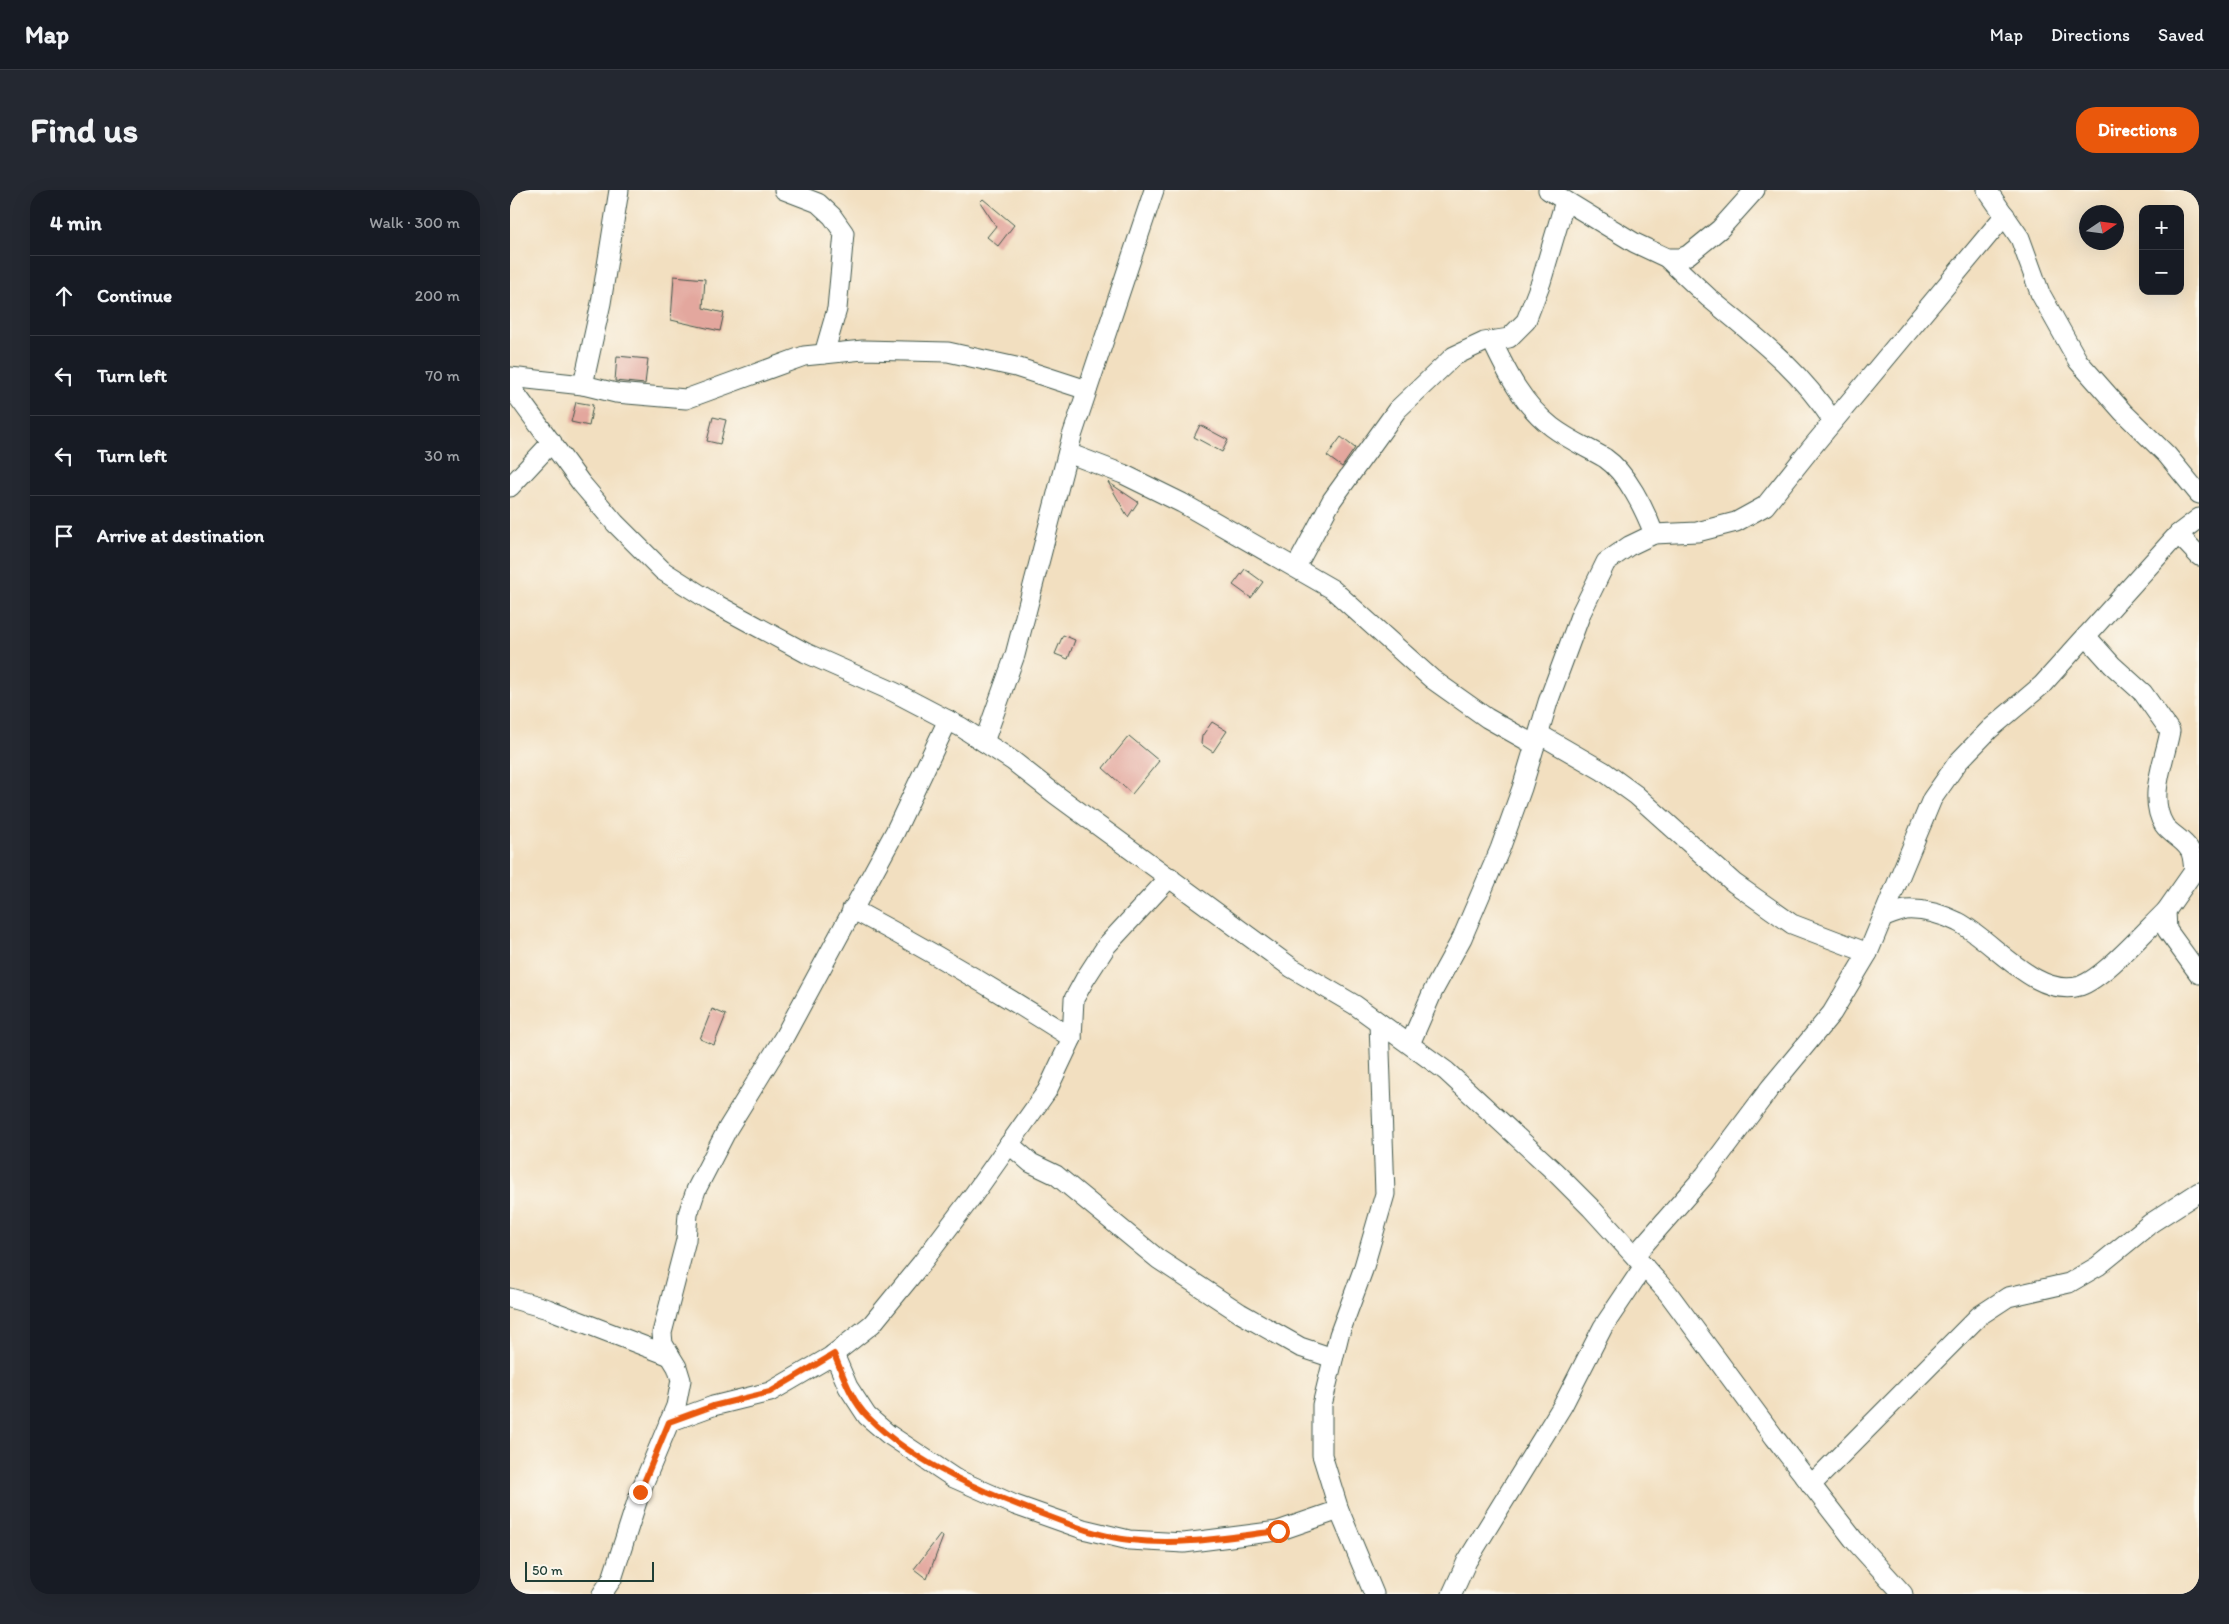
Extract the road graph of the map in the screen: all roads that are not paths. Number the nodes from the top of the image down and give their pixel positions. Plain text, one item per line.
1 (619, 190) edge
2 (784, 190) edge
3 (1154, 190) edge
4 (1548, 190) edge
5 (1755, 190) edge
6 (1986, 190) edge
7 (1565, 201) junction
8 (2005, 215) junction
9 (1668, 258) junction
10 (1492, 341) junction
11 (824, 354) junction
12 (510, 377) edge
13 (583, 385) junction
14 (510, 386) edge
15 (1087, 390) junction
16 (1833, 421) junction
17 (552, 442) junction
18 (1068, 453) junction
19 (510, 486) edge
20 (2199, 494) edge
21 (2199, 518) edge
22 (1654, 534) junction
23 (2178, 534) junction
24 (2199, 556) edge
25 (1296, 567) junction
26 (2086, 636) junction
27 (948, 720) junction
28 (1537, 740) junction
29 (984, 742) junction
30 (1170, 877) junction
31 (852, 909) junction
32 (2166, 911) junction
33 (1884, 917) junction
34 (1868, 953) junction
35 (2199, 974) edge
36 (1379, 1022) junction
37 (1072, 1038) junction
38 (1410, 1044) junction
39 (1009, 1144) junction
40 (2199, 1192) edge
41 (1640, 1261) junction
42 (510, 1298) edge
43 (834, 1354) junction
44 (670, 1356) junction
45 (1333, 1358) junction
46 (669, 1422) junction
47 (1811, 1485) junction
48 (1338, 1510) junction
49 (602, 1594) edge
50 (1374, 1594) edge
51 (1452, 1594) edge
52 (1903, 1594) edge

1 - 13 street
2 - 11 street
3 - 15 street
4 - 7 street
5 - 9 street
6 - 8 street
7 - 9 street
7 - 10 street
8 - 16 street
8 - 20 street
9 - 16 street
10 - 22 street
10 - 25 street
11 - 13 street
11 - 15 street
12 - 13 street
14 - 17 street
15 - 18 street
16 - 22 street
17 - 19 street
17 - 27 street
18 - 25 street
18 - 29 street
21 - 23 street
22 - 28 street
23 - 24 street
23 - 26 street
25 - 28 street
26 - 32 street
26 - 33 street
27 - 29 street
27 - 31 street
28 - 34 street
28 - 38 street
29 - 30 street
30 - 36 street
30 - 37 street
31 - 37 street
31 - 44 street
32 - 33 street
32 - 35 street
33 - 34 street
34 - 41 street
36 - 38 street
36 - 45 street
37 - 39 street
38 - 41 street
39 - 43 street
39 - 45 street
40 - 47 street
41 - 47 street
41 - 51 street
42 - 44 street
43 - 46 street
43 - 48 street
44 - 46 street
45 - 48 street
46 - 49 street
47 - 52 street
48 - 50 street

